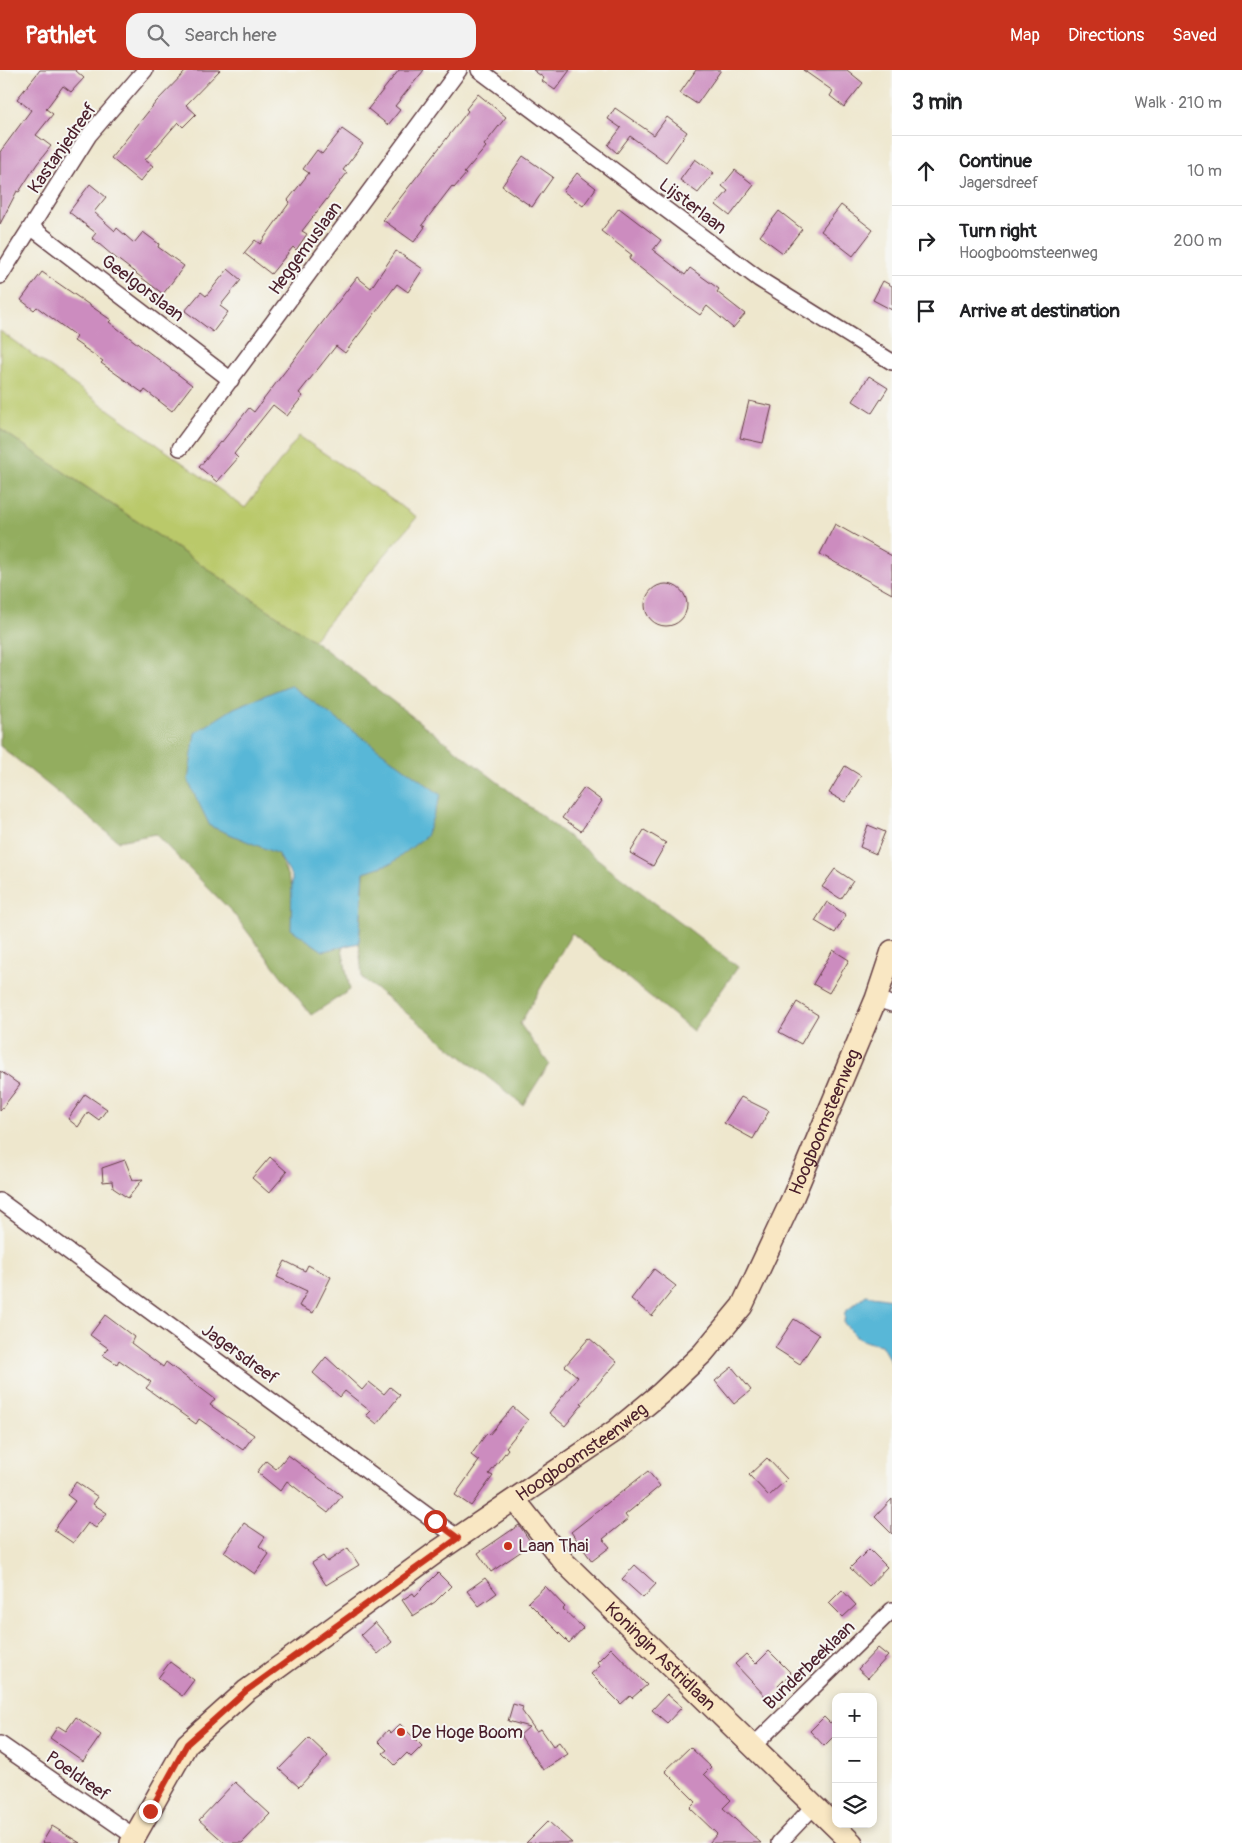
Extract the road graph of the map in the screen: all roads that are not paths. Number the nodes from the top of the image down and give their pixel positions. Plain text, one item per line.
1 (145, 70) edge
2 (459, 70) edge
3 (479, 70) edge
4 (31, 227) junction
5 (0, 276) edge
6 (892, 362) edge
7 (231, 380) junction
8 (180, 448) dead end
9 (892, 951) edge
10 (884, 1002) edge
11 (0, 1201) edge
12 (515, 1500) junction
13 (458, 1538) junction
14 (892, 1610) edge
15 (0, 1744) edge
16 (752, 1747) junction
17 (814, 1806) junction
18 (133, 1840) edge
19 (779, 1843) edge
20 (852, 1843) edge

1 - 4 street, Kastanjedreef
2 - 7 street, Heggemuslaan
3 - 6 street, Lijsterlaan
4 - 5 street, Kastanjedreef
4 - 7 street, Geelgorslaan
7 - 8 street, Heggemuslaan
9 - 10 street, Hoogboomsteenweg
10 - 12 street, Hoogboomsteenweg
11 - 13 street, Jagersdreef
12 - 13 street, Hoogboomsteenweg
12 - 16 street, Koningin Astridlaan
13 - 18 street, Hoogboomsteenweg
14 - 16 street, Bunderbeeklaan
15 - 18 street, Poeldreef
16 - 17 street, Koningin Astridlaan
17 - 19 street
17 - 20 street, Koningin Astridlaan

